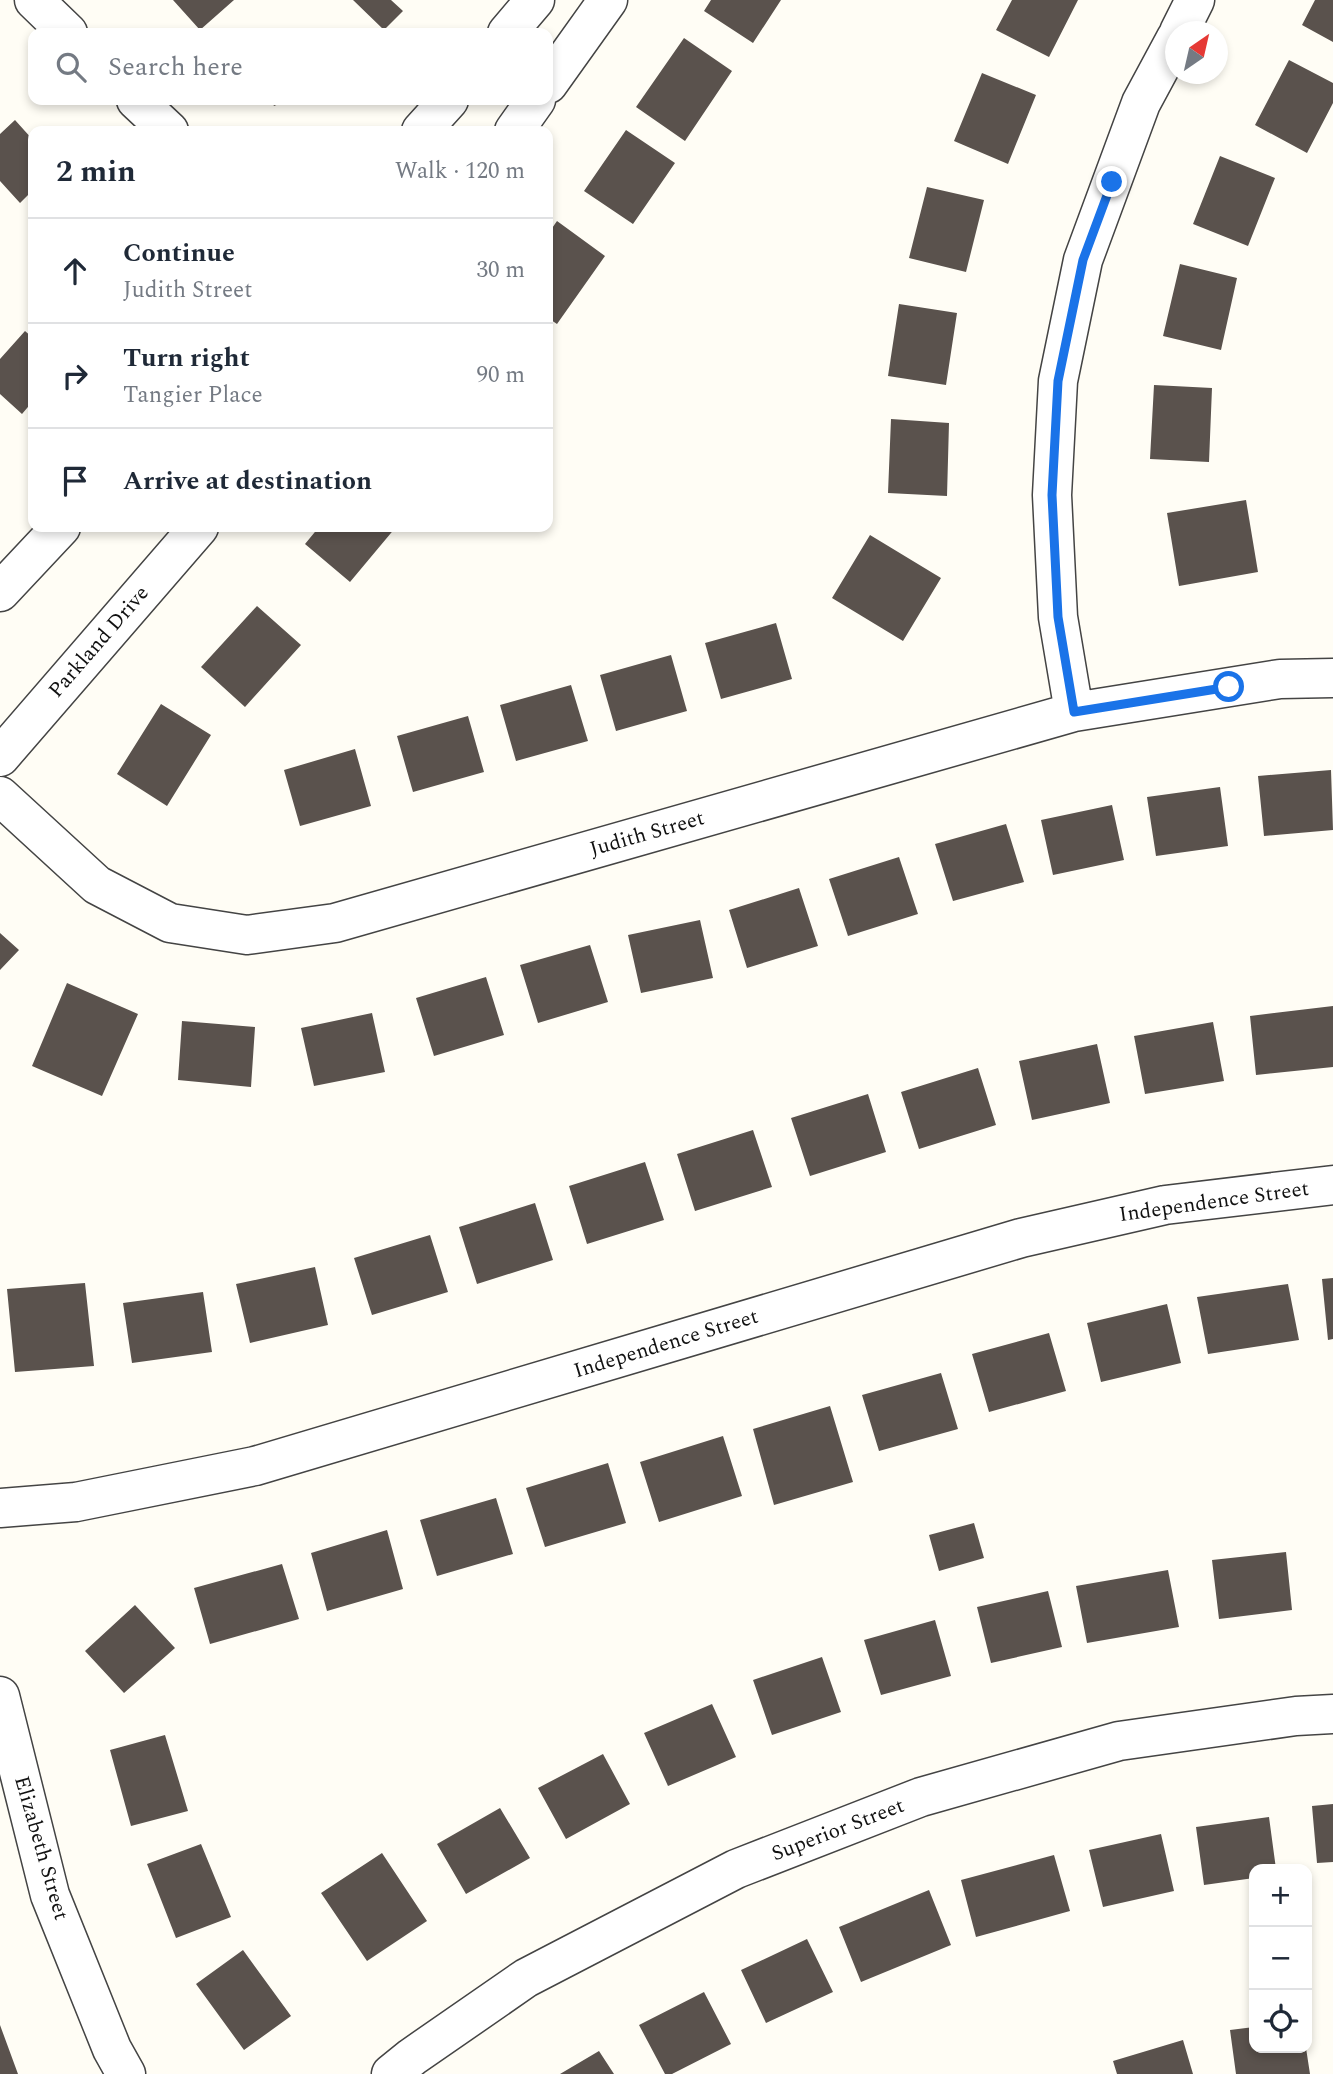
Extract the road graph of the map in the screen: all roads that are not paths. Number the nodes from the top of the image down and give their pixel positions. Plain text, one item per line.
1 (34, 0) edge
2 (536, 0) edge
3 (608, 0) edge
4 (1195, 0) edge
5 (1184, 21) edge
6 (63, 28) edge
7 (511, 28) edge
8 (1165, 57) edge
9 (553, 77) edge
10 (141, 105) edge
11 (444, 105) edge
12 (532, 105) edge
13 (164, 126) edge
14 (426, 126) edge
15 (518, 126) edge
16 (56, 532) edge
17 (195, 532) edge
18 (0, 592) edge
19 (1333, 678) edge
20 (1074, 712) junction
21 (0, 757) edge
22 (0, 796) edge
23 (1333, 1185) edge
24 (0, 1508) edge
25 (0, 1696) edge
26 (1333, 1714) edge
27 (126, 2074) edge
28 (391, 2074) edge

1 - 6 street
2 - 7 street
3 - 9 street
4 - 5 street
8 - 20 street
10 - 13 street
11 - 14 street
12 - 15 street
16 - 18 street
17 - 21 street, Parkland Drive
19 - 20 street, Judith Street
20 - 22 street, Judith Street
23 - 24 street, Independence Street
25 - 27 street, Elizabeth Street
26 - 28 street, Superior Street

